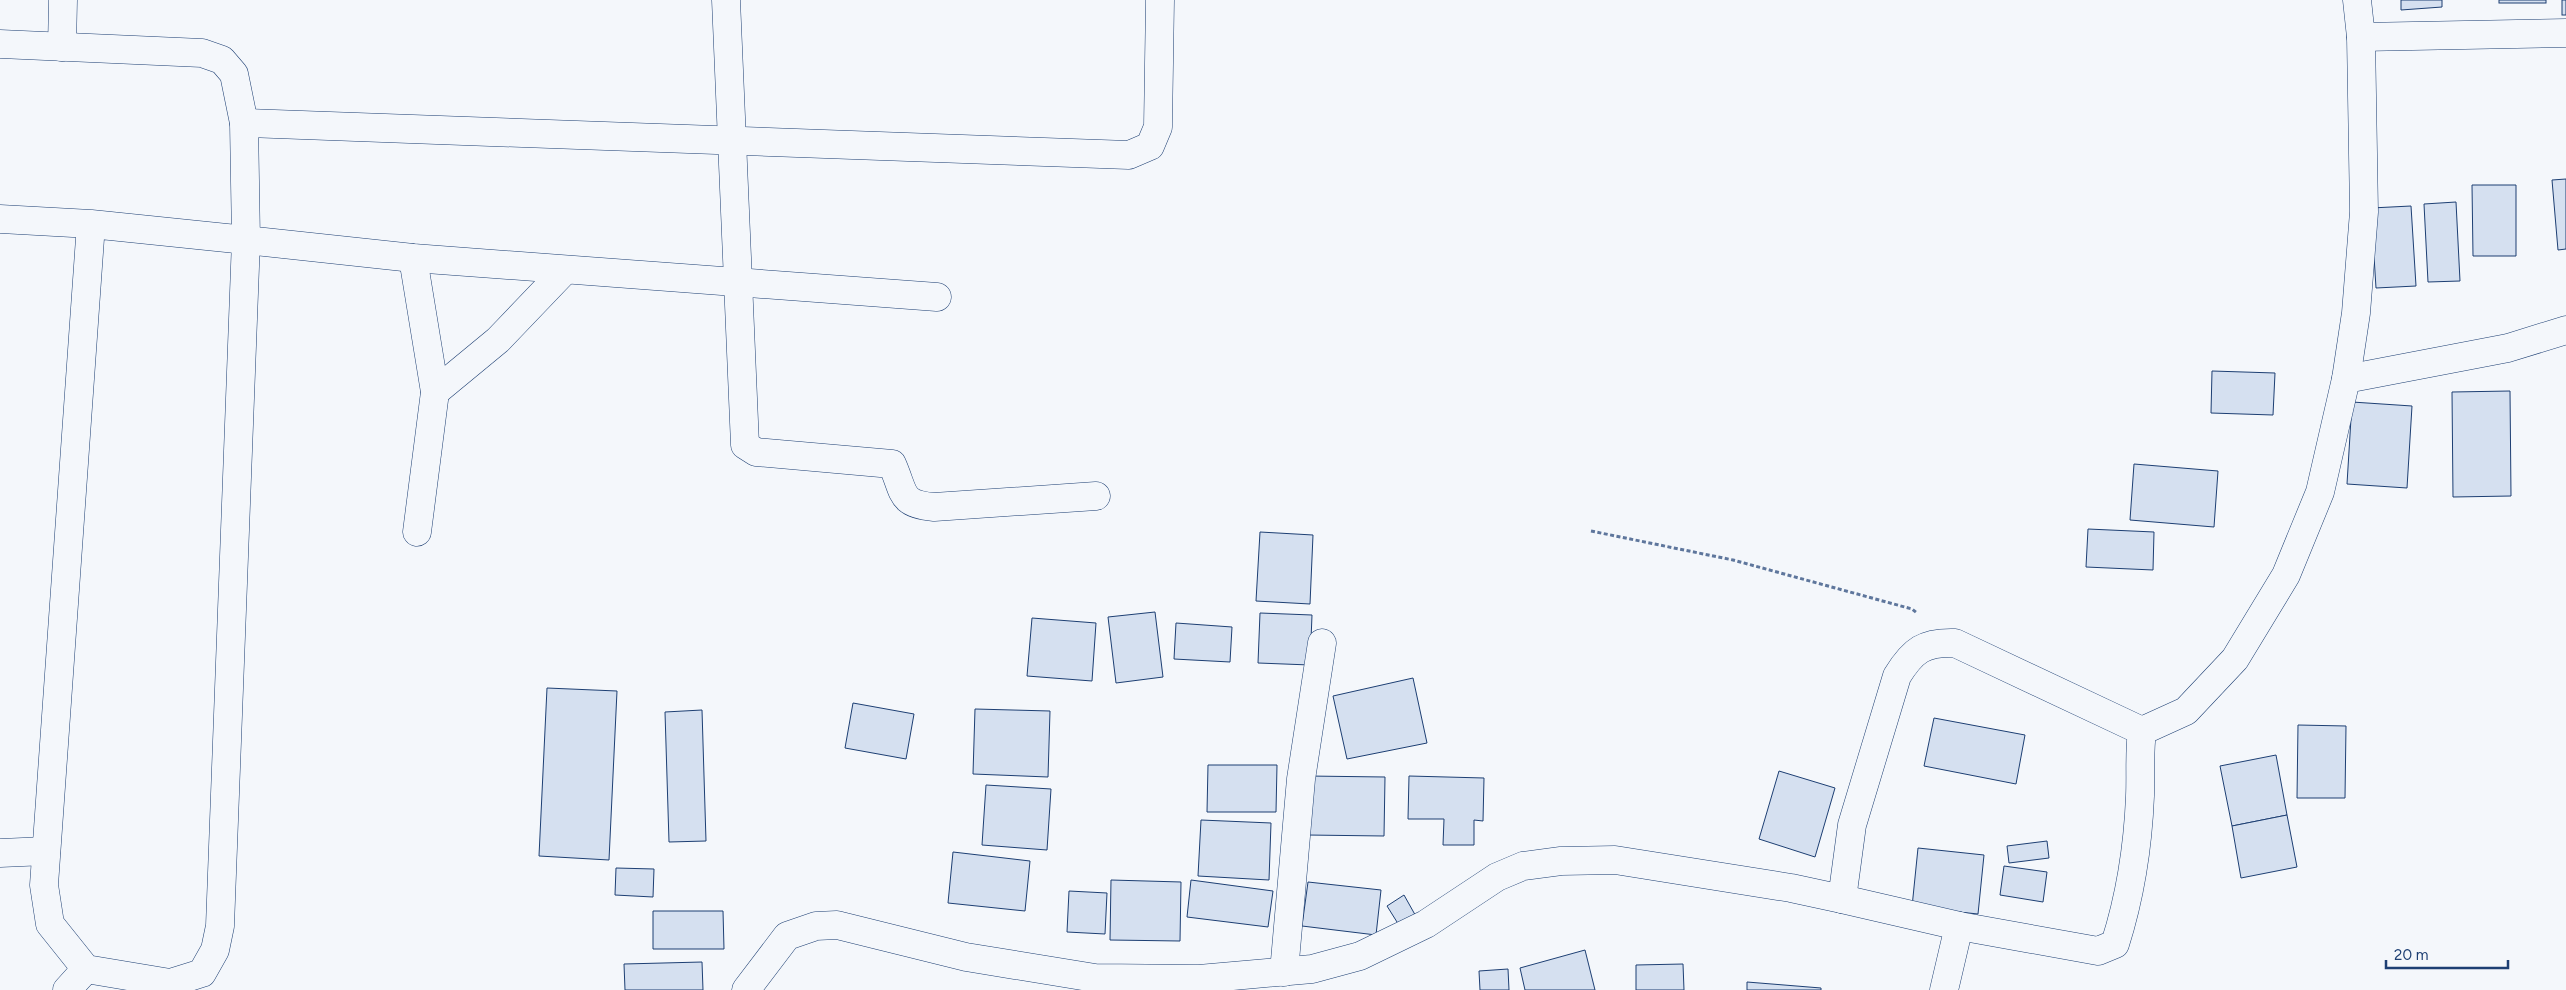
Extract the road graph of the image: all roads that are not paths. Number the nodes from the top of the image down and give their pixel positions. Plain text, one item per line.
1 (63, 0) edge
2 (726, 0) edge
3 (1160, 0) edge
4 (2357, 0) edge
5 (2566, 33) edge
6 (2361, 37) junction
7 (0, 44) edge
8 (62, 47) junction
9 (244, 122) junction
10 (734, 141) junction
11 (0, 219) edge
12 (90, 224) junction
13 (246, 240) junction
14 (413, 258) junction
15 (564, 270) junction
16 (739, 283) junction
17 (937, 297) dead end
18 (2566, 330) edge
19 (2346, 379) junction
20 (436, 392) junction
21 (1096, 496) dead end
22 (417, 532) dead end
23 (1322, 643) dead end
24 (2142, 731) junction
25 (46, 851) junction
26 (0, 853) edge
27 (1842, 899) junction
28 (1959, 926) junction
29 (86, 969) junction
30 (1284, 972) junction
31 (1095, 984) edge
32 (67, 990) edge
33 (746, 990) edge
34 (1944, 990) edge

1 - 8 street
2 - 10 street
3 - 10 street
4 - 6 street
5 - 6 street
6 - 19 street
7 - 8 street
8 - 9 street
9 - 10 street
9 - 13 street
10 - 16 street
11 - 12 street
12 - 13 street
12 - 25 street
13 - 14 street
13 - 29 street
14 - 15 street
14 - 20 street
15 - 16 street
15 - 20 street
16 - 17 street
16 - 21 street
18 - 19 street
19 - 24 street
20 - 22 street
23 - 30 street
24 - 27 street
24 - 28 street
25 - 26 street
25 - 29 street
27 - 28 street
27 - 30 street
28 - 34 street
29 - 32 street
30 - 31 street
31 - 33 street

